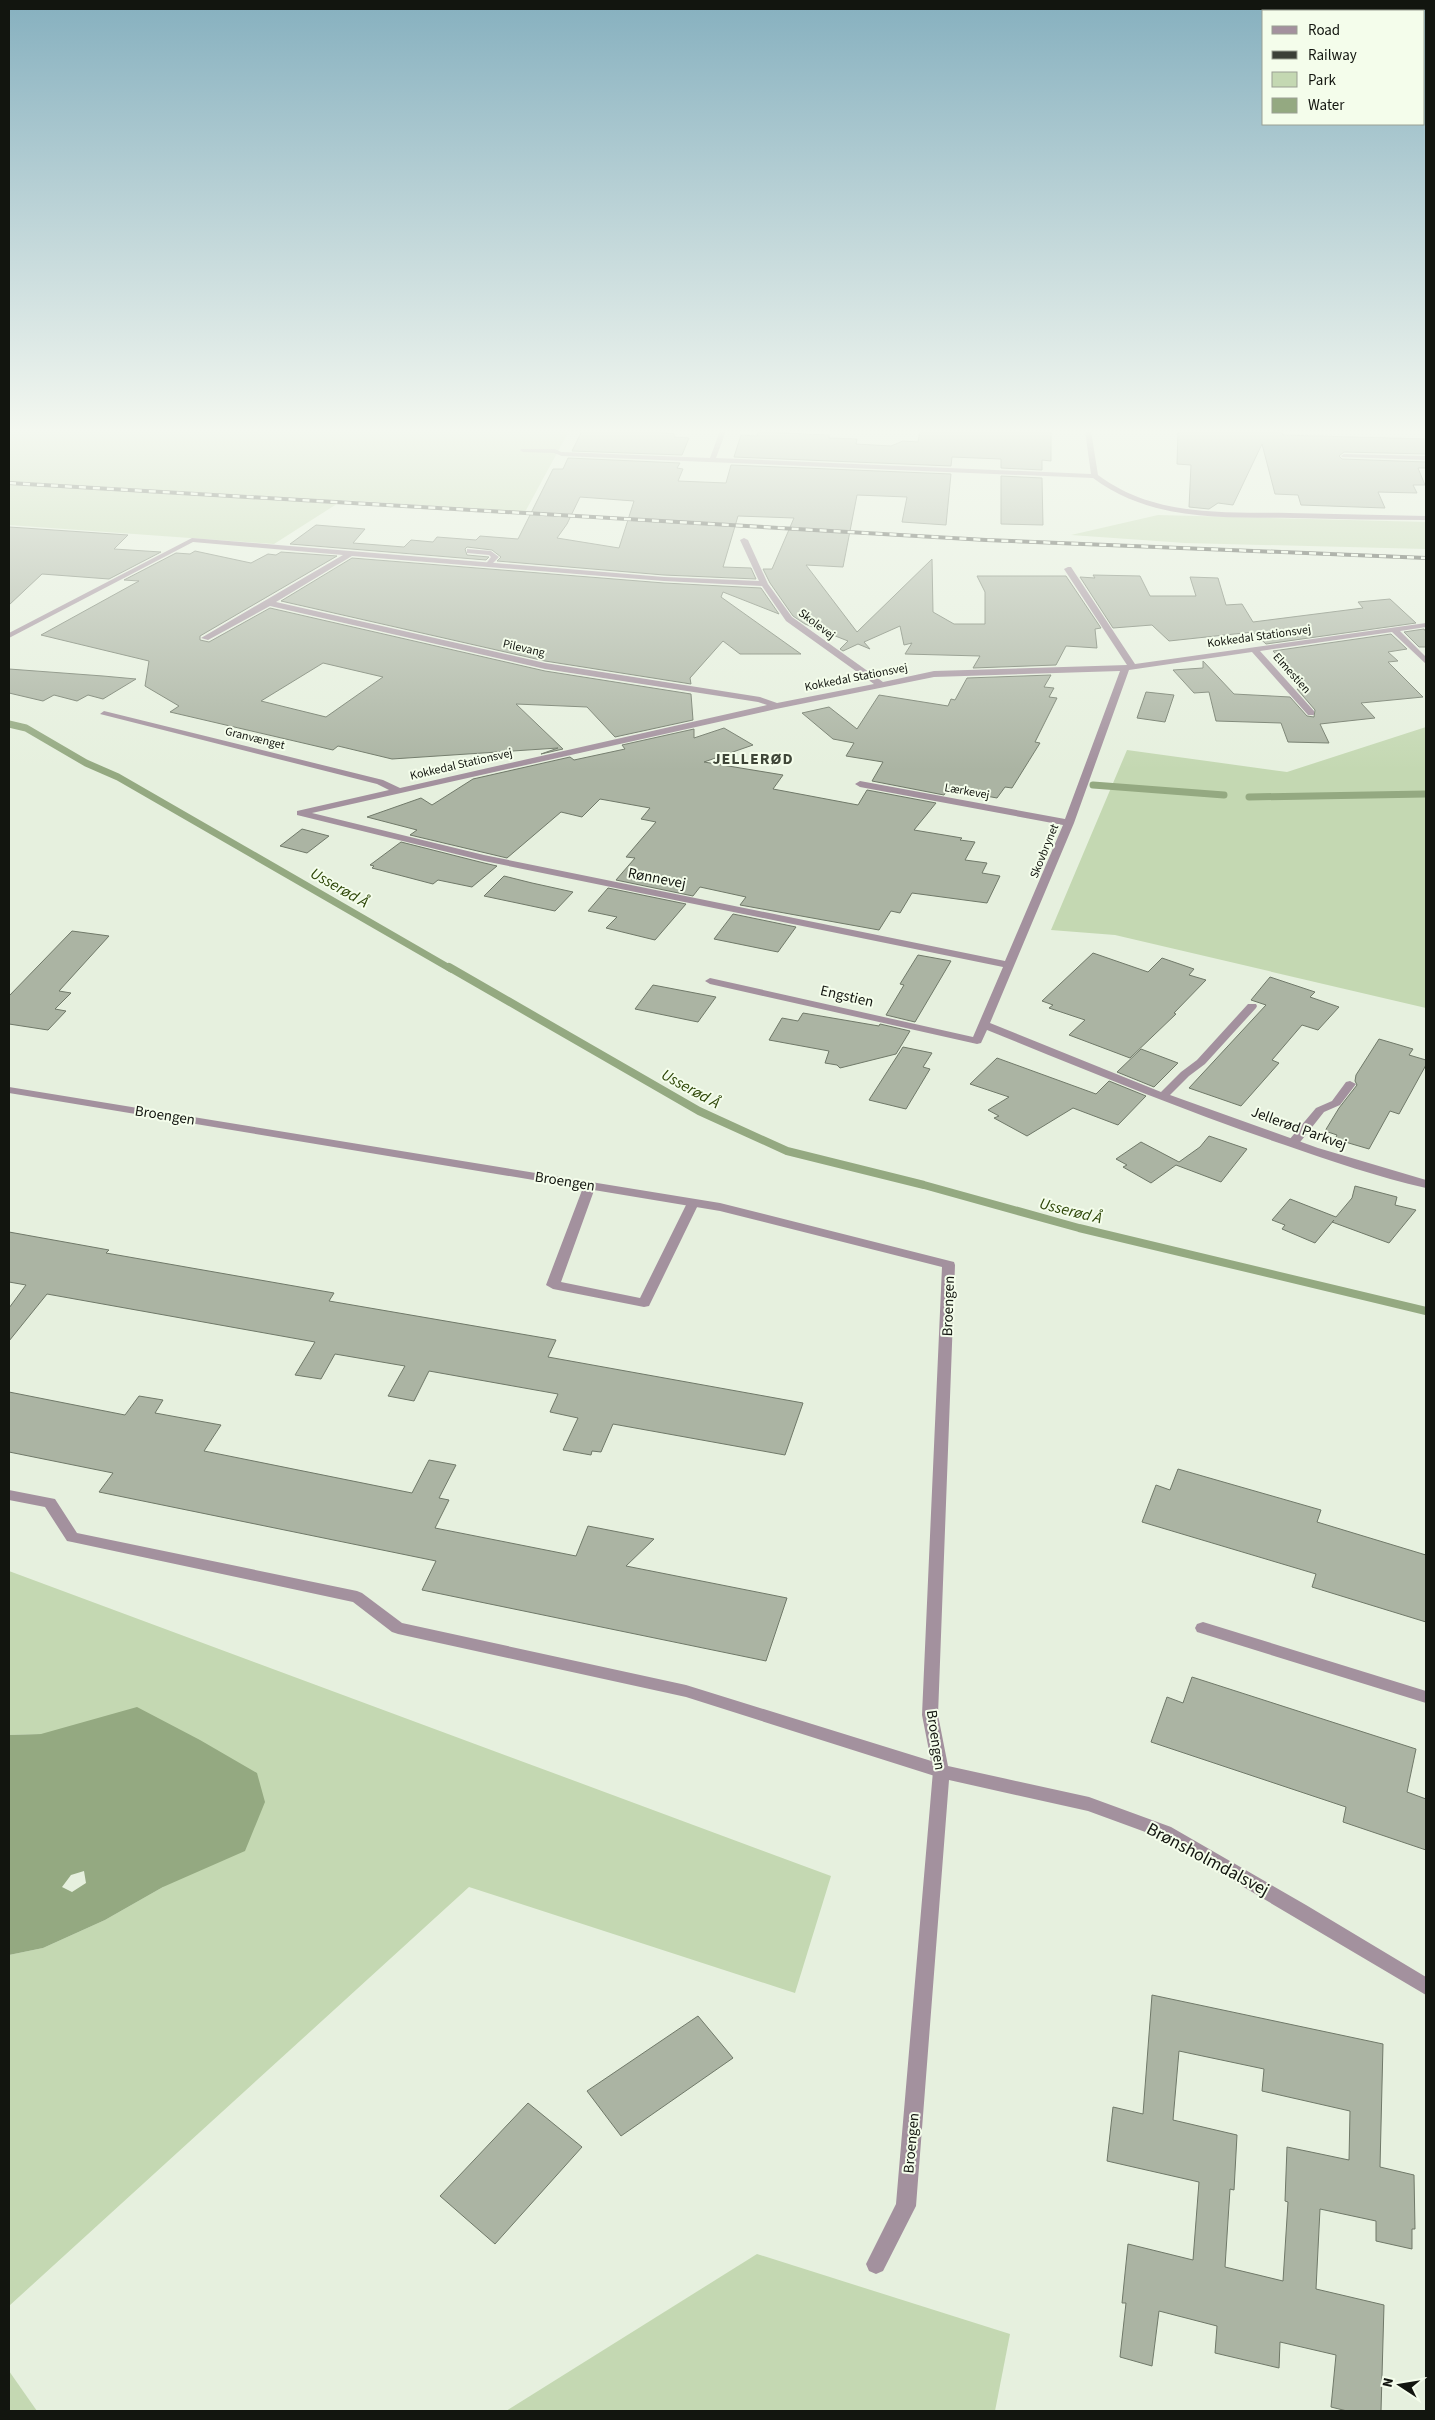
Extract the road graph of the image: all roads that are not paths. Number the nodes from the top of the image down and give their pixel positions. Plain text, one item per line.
1 (185, 544) edge
2 (240, 544) edge
3 (746, 544) edge
4 (470, 551) dead end
5 (351, 553) junction
6 (489, 564) junction
7 (1068, 570) dead end
8 (764, 584) junction
9 (269, 603) junction
10 (1426, 626) edge
11 (9, 629) edge
12 (21, 630) junction
13 (1394, 630) junction
14 (9, 636) edge
15 (205, 638) dead end
16 (1254, 650) junction
17 (1426, 661) edge
18 (1129, 667) junction
19 (880, 684) junction
20 (776, 706) junction
21 (1311, 713) dead end
22 (104, 714) dead end
23 (860, 784) dead end
24 (399, 791) junction
25 (300, 813) joint
26 (1069, 822) junction
27 (1010, 964) junction
28 (710, 981) dead end
29 (1252, 1006) dead end
30 (984, 1025) junction
31 (978, 1041) joint
32 (1350, 1084) dead end
33 (9, 1090) edge
34 (1162, 1096) junction
35 (1292, 1143) junction
36 (1426, 1184) edge
37 (590, 1186) junction
38 (693, 1202) junction
39 (9, 1495) edge
40 (1202, 1628) dead end
41 (1426, 1697) edge
42 (941, 1771) junction
43 (1426, 1987) edge
44 (876, 2264) dead end

1 - 12 street
2 - 5 street
3 - 8 street, Skolevej
4 - 6 street
5 - 6 street
5 - 9 street
6 - 8 street
7 - 18 street
8 - 19 street, Skolevej
9 - 15 street
9 - 20 street, Pilevang
10 - 13 street, Kokkedal Stationsvej
11 - 12 street
12 - 14 street
13 - 16 street, Kokkedal Stationsvej
13 - 17 street
16 - 18 street, Kokkedal Stationsvej
16 - 21 street, Elmestien
18 - 19 street, Kokkedal Stationsvej
18 - 26 street, Skovbrynet
19 - 20 street, Kokkedal Stationsvej
20 - 24 street, Kokkedal Stationsvej
22 - 24 street, Granvænget
23 - 26 street, Lærkevej
24 - 25 street, Kokkedal Stationsvej
25 - 27 street, Rønnevej
26 - 27 street, Skovbrynet
27 - 30 street, Skovbrynet
28 - 31 street, Engstien
29 - 34 street
30 - 31 street, Skovbrynet
30 - 34 street, Jellerød Parkvej
32 - 35 street
33 - 37 street, Broengen
34 - 35 street, Jellerød Parkvej
35 - 36 street, Jellerød Parkvej
37 - 38 street, Broengen
37 - 38 street
38 - 42 street, Broengen
39 - 42 street, Brønsholmdalsvej
40 - 41 street
42 - 43 street, Brønsholmdalsvej
42 - 44 street, Broengen

